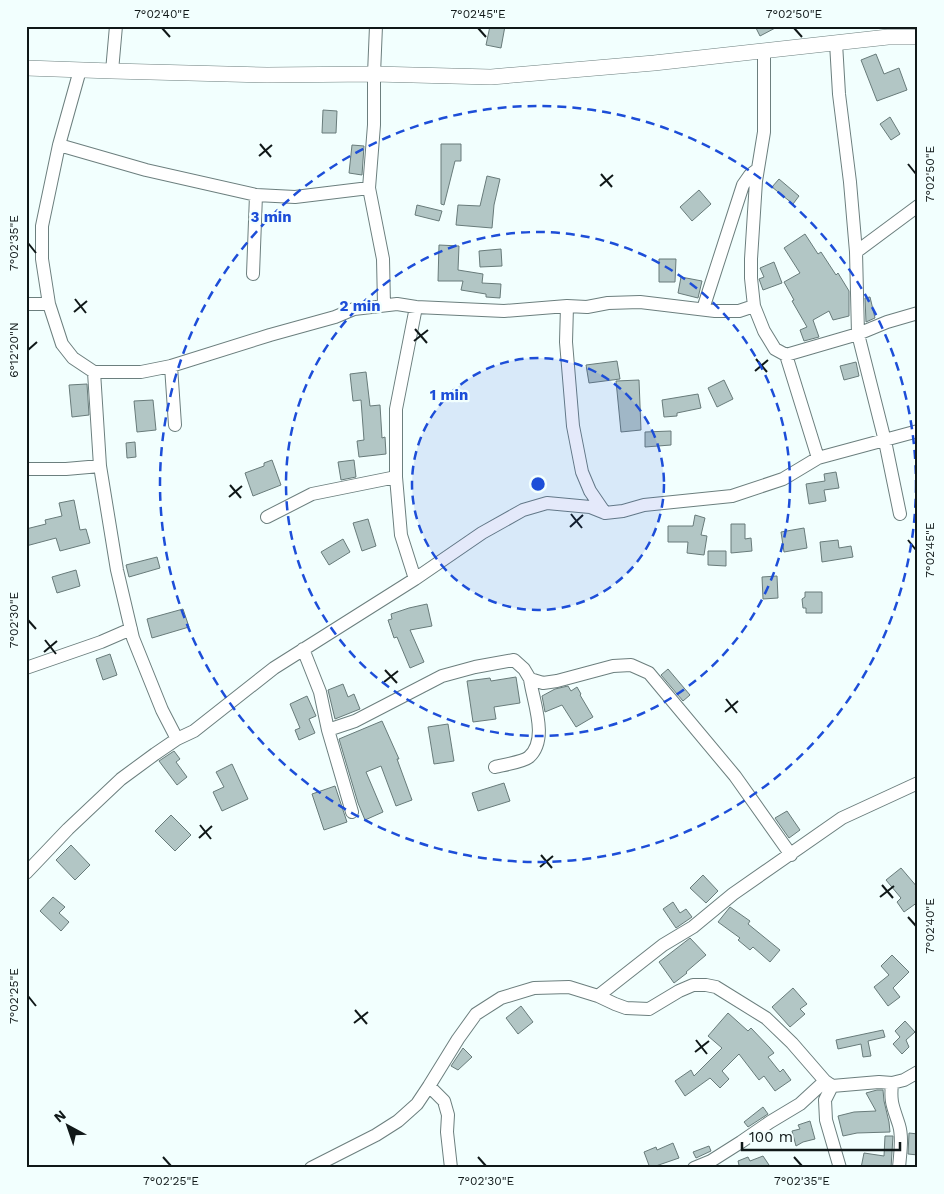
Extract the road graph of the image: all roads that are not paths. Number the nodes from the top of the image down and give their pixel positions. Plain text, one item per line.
1 (116, 26) edge
2 (376, 26) edge
3 (918, 37) edge
4 (836, 43) junction
5 (764, 50) junction
6 (26, 68) edge
7 (80, 70) junction
8 (112, 72) junction
9 (374, 74) junction
10 (59, 146) junction
11 (758, 169) junction
12 (369, 188) junction
13 (256, 195) junction
14 (918, 206) edge
15 (856, 252) junction
16 (253, 274) dead end
17 (26, 304) edge
18 (49, 304) junction
19 (384, 305) junction
20 (567, 306) junction
21 (754, 306) junction
22 (416, 307) junction
23 (703, 309) junction
24 (918, 313) edge
25 (858, 334) junction
26 (786, 355) junction
27 (171, 366) junction
28 (94, 372) junction
29 (175, 425) dead end
30 (918, 431) edge
31 (885, 441) junction
32 (818, 458) junction
33 (100, 466) junction
34 (26, 470) edge
35 (396, 477) junction
36 (605, 513) junction
37 (900, 514) dead end
38 (267, 517) dead end
39 (415, 579) junction
40 (131, 630) junction
41 (303, 649) junction
42 (26, 668) edge
43 (530, 679) junction
44 (328, 730) junction
45 (177, 739) junction
46 (495, 767) dead end
47 (918, 784) edge
48 (352, 812) dead end
49 (791, 855) junction
50 (26, 873) edge
51 (598, 996) junction
52 (918, 1072) edge
53 (829, 1083) junction
54 (892, 1083) junction
55 (430, 1086) junction
56 (312, 1168) edge
57 (451, 1168) edge
58 (694, 1168) edge
59 (840, 1168) edge
60 (898, 1168) edge

1 - 8 street
2 - 9 street
3 - 4 main road
4 - 5 main road
4 - 15 street
5 - 9 main road
5 - 11 street
6 - 7 main road
7 - 8 main road
7 - 10 street
8 - 9 main road
9 - 12 street
10 - 13 street
10 - 18 street
11 - 21 street
11 - 23 street
12 - 13 street
12 - 19 street
13 - 16 street
14 - 15 street
15 - 25 street
17 - 18 street
18 - 28 street
19 - 22 street
19 - 27 street
20 - 22 street
20 - 23 street
20 - 36 street
21 - 23 street
21 - 26 street
22 - 35 street
24 - 25 street
25 - 26 street
25 - 31 street
26 - 32 street
27 - 28 street
27 - 29 street
28 - 33 street
30 - 31 street
31 - 32 street
31 - 37 street
32 - 36 street
33 - 34 street
33 - 40 street
35 - 38 street
35 - 39 street
36 - 39 street
39 - 41 street
40 - 42 street
40 - 45 street
41 - 44 street
41 - 45 street
43 - 44 street
43 - 46 street
43 - 49 street
44 - 48 street
45 - 50 street
47 - 49 street
49 - 51 street
51 - 53 street
51 - 55 street
52 - 54 street
53 - 54 street
53 - 58 street
53 - 59 street
54 - 60 street
55 - 56 street
55 - 57 street

